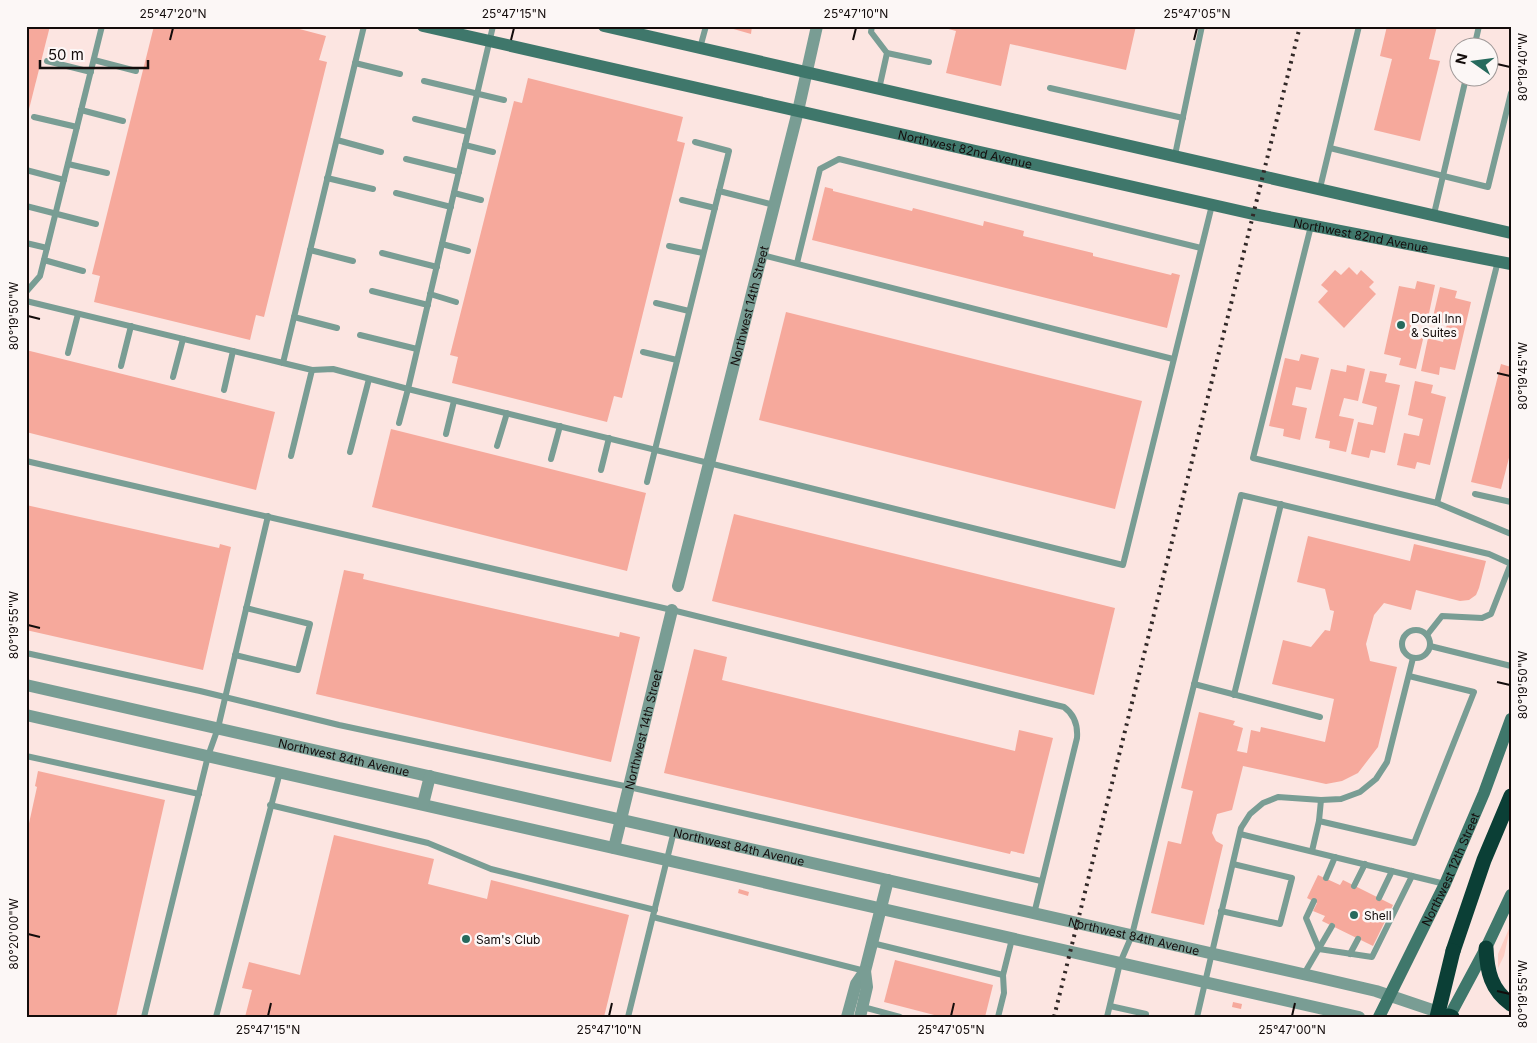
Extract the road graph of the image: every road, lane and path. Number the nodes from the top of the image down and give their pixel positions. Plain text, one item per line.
1 (102, 26) edge
2 (364, 26) edge
3 (423, 26) edge
4 (493, 26) edge
5 (604, 26) edge
6 (706, 26) edge
7 (817, 26) edge
8 (872, 26) edge
9 (1202, 26) edge
10 (1359, 26) edge
11 (490, 41) junction
12 (700, 48) junction
13 (888, 53) junction
14 (94, 60) junction
15 (47, 61) dead end
16 (929, 62) dead end
17 (355, 63) junction
18 (136, 71) dead end
19 (91, 72) junction
20 (807, 72) junction
21 (400, 74) dead end
22 (424, 81) dead end
23 (879, 88) junction
24 (1050, 88) dead end
25 (1464, 88) edge
26 (478, 93) junction
27 (1511, 94) edge
28 (504, 100) dead end
29 (81, 110) junction
30 (798, 111) junction
31 (34, 117) dead end
32 (1183, 118) junction
33 (415, 119) dead end
34 (123, 121) dead end
35 (77, 127) junction
36 (468, 132) junction
37 (337, 140) junction
38 (695, 142) dead end
39 (465, 145) junction
40 (1330, 148) junction
41 (381, 152) dead end
42 (493, 152) dead end
43 (1175, 155) junction
44 (406, 159) dead end
45 (68, 164) junction
46 (26, 170) edge
47 (459, 172) junction
48 (107, 173) dead end
49 (1443, 176) junction
50 (328, 178) junction
51 (64, 180) junction
52 (1320, 188) junction
53 (372, 189) dead end
54 (719, 191) junction
55 (396, 193) dead end
56 (454, 193) junction
57 (481, 200) dead end
58 (682, 200) dead end
59 (1212, 204) junction
60 (774, 205) junction
61 (26, 206) edge
62 (451, 207) junction
63 (715, 208) junction
64 (56, 214) junction
65 (1434, 214) junction
66 (96, 224) dead end
67 (1311, 226) junction
68 (1511, 233) edge
69 (26, 243) edge
70 (442, 244) junction
71 (669, 246) dead end
72 (47, 248) junction
73 (1201, 248) junction
74 (310, 250) junction
75 (468, 251) dead end
76 (382, 253) dead end
77 (704, 254) junction
78 (762, 255) junction
79 (44, 260) junction
80 (353, 261) dead end
81 (1498, 261) junction
82 (797, 263) junction
83 (1511, 264) edge
84 (437, 267) junction
85 (83, 271) dead end
86 (372, 291) dead end
87 (26, 292) edge
88 (430, 294) junction
89 (26, 301) edge
90 (456, 302) dead end
91 (656, 303) dead end
92 (428, 305) junction
93 (690, 310) junction
94 (78, 314) junction
95 (294, 317) junction
96 (131, 326) junction
97 (337, 328) dead end
98 (360, 335) dead end
99 (183, 339) junction
100 (417, 349) junction
101 (233, 351) junction
102 (643, 352) dead end
103 (68, 353) dead end
104 (1174, 359) junction
105 (677, 360) junction
106 (283, 362) junction
107 (121, 366) dead end
108 (312, 370) junction
109 (172, 377) dead end
110 (369, 379) junction
111 (408, 389) junction
112 (224, 390) dead end
113 (454, 400) junction
114 (507, 413) junction
115 (399, 423) dead end
116 (560, 426) junction
117 (446, 434) dead end
118 (609, 438) junction
119 (498, 446) dead end
120 (655, 450) junction
121 (350, 452) dead end
122 (291, 456) dead end
123 (551, 459) dead end
124 (26, 461) edge
125 (710, 463) junction
126 (600, 470) dead end
127 (647, 482) dead end
128 (1475, 494) dead end
129 (1511, 502) edge
130 (1437, 503) junction
131 (1281, 504) junction
132 (268, 516) junction
133 (1511, 534) edge
134 (1510, 563) edge
135 (678, 586) dead end
136 (246, 608) junction
137 (672, 610) junction
138 (1427, 635) junction
139 (1430, 646) junction
140 (26, 653) edge
141 (235, 655) junction
142 (1413, 658) junction
143 (1511, 666) edge
144 (1409, 676) junction
145 (1194, 684) junction
146 (26, 685) edge
147 (1234, 695) junction
148 (225, 696) junction
149 (26, 715) edge
150 (1320, 717) dead end
151 (1511, 719) edge
152 (218, 728) junction
153 (26, 756) edge
154 (208, 756) junction
155 (280, 772) junction
156 (430, 776) junction
157 (629, 787) junction
158 (199, 794) junction
159 (1511, 796) edge
160 (1321, 800) junction
161 (422, 804) junction
162 (270, 805) junction
163 (622, 819) junction
164 (1319, 821) junction
165 (674, 831) junction
166 (1240, 834) junction
167 (614, 848) junction
168 (1312, 851) junction
169 (1335, 857) junction
170 (667, 860) junction
171 (1233, 864) junction
172 (1365, 864) junction
173 (1392, 871) junction
174 (1412, 876) junction
175 (1326, 878) dead end
176 (888, 880) junction
177 (1040, 881) junction
178 (1446, 884) junction
179 (1354, 886) dead end
180 (1511, 895) edge
181 (1379, 898) dead end
182 (1314, 901) dead end
183 (880, 908) junction
184 (1222, 911) junction
185 (654, 914) junction
186 (1034, 914) junction
187 (1332, 926) dead end
188 (1132, 935) junction
189 (1012, 939) junction
190 (1358, 939) dead end
191 (872, 943) junction
192 (1486, 948) junction
193 (1319, 949) junction
194 (1211, 953) junction
195 (1350, 954) junction
196 (1120, 963) junction
197 (865, 971) junction
198 (1304, 974) junction
199 (1003, 975) junction
200 (1205, 982) junction
201 (1390, 995) junction
202 (1511, 1004) edge
203 (1110, 1006) junction
204 (862, 1012) edge
205 (144, 1017) edge
206 (216, 1017) edge
207 (628, 1017) edge
208 (847, 1017) edge
209 (900, 1017) edge
210 (998, 1017) edge
211 (1107, 1017) edge
212 (1145, 1017) edge
213 (1197, 1017) edge
214 (1359, 1017) edge
215 (1380, 1017) edge
216 (1447, 1017) edge

1 - 14 lane
2 - 17 lane
3 - 11 street, Northwest 82nd Avenue
4 - 11 lane
5 - 12 street
6 - 12 lane
7 - 20 street, Northwest 14th Street
8 - 13 lane
9 - 32 lane
10 - 40 lane
11 - 26 lane
11 - 30 street, Northwest 82nd Avenue
12 - 20 street
13 - 16 lane
13 - 23 lane
14 - 18 lane
14 - 19 lane
15 - 19 lane
17 - 21 lane
17 - 37 lane
19 - 29 lane
20 - 23 street
20 - 30 street, Northwest 14th Street
22 - 26 lane
23 - 43 street
24 - 32 lane
25 - 49 lane
26 - 28 lane
26 - 36 lane
27 - 49 lane
29 - 34 lane
29 - 35 lane
30 - 59 street, Northwest 82nd Avenue
30 - 60 street, Northwest 14th Street
31 - 35 lane
32 - 43 lane
33 - 36 lane
35 - 45 lane
36 - 39 lane
37 - 41 lane
37 - 50 lane
38 - 54 lane
39 - 42 lane
39 - 47 lane
40 - 49 lane
40 - 52 lane
43 - 52 street
44 - 47 lane
45 - 48 lane
45 - 51 lane
46 - 51 lane
47 - 56 lane
49 - 65 lane
50 - 53 lane
50 - 74 lane
51 - 64 lane
52 - 65 street
54 - 60 lane
54 - 63 lane
55 - 62 lane
56 - 57 lane
56 - 62 lane
58 - 63 lane
59 - 67 street, Northwest 82nd Avenue
59 - 73 lane
60 - 78 street, Northwest 14th Street
61 - 64 lane
62 - 70 lane
63 - 77 lane
64 - 66 lane
64 - 72 lane
65 - 68 street
67 - 81 street, Northwest 82nd Avenue
67 - 130 lane
69 - 72 lane
70 - 75 lane
70 - 84 lane
71 - 77 lane
72 - 79 lane
73 - 82 lane
73 - 104 lane
74 - 80 lane
74 - 95 lane
76 - 84 lane
77 - 93 lane
78 - 82 lane
78 - 125 street, Northwest 14th Street
79 - 85 lane
79 - 87 lane
81 - 83 street, Northwest 82nd Avenue
81 - 130 lane
82 - 104 lane
84 - 88 lane
86 - 92 lane
88 - 90 lane
88 - 92 lane
89 - 94 lane
91 - 93 lane
92 - 100 lane
93 - 105 lane
94 - 96 lane
94 - 103 lane
95 - 97 lane
95 - 106 lane
96 - 99 lane
96 - 107 lane
98 - 100 lane
99 - 101 lane
99 - 109 lane
100 - 111 lane
101 - 106 lane
101 - 112 lane
102 - 105 lane
104 - 125 lane
105 - 120 lane
106 - 108 lane
108 - 110 lane
108 - 122 lane
110 - 111 lane
110 - 121 lane
111 - 113 lane
111 - 115 lane
113 - 114 lane
113 - 117 lane
114 - 116 lane
114 - 119 lane
116 - 118 lane
116 - 123 lane
118 - 120 lane
118 - 126 lane
120 - 125 lane
120 - 127 lane
124 - 132 lane
125 - 135 street, Northwest 14th Street
128 - 129 lane
130 - 133 lane
131 - 134 lane
131 - 145 lane
131 - 147 lane
132 - 136 lane
132 - 137 lane
134 - 138 lane
136 - 141 lane
136 - 141 lane
137 - 157 street, Northwest 14th Street
137 - 177 lane
138 - 139 lane
138 - 142 lane
139 - 142 lane
139 - 143 lane
140 - 148 lane
141 - 148 lane
142 - 144 lane
144 - 160 lane
144 - 164 lane
145 - 147 lane
145 - 188 lane
146 - 152 street, Northwest 84th Avenue
147 - 150 lane
148 - 152 lane
148 - 157 lane
149 - 154 street
151 - 178 street, Northwest 12th Street
152 - 154 lane
152 - 156 street, Northwest 84th Avenue
153 - 158 lane
154 - 155 street
154 - 158 lane
155 - 161 street
155 - 162 lane
156 - 161 street
156 - 163 street, Northwest 84th Avenue
157 - 163 street, Northwest 14th Street
157 - 177 lane
158 - 205 lane
159 - 216 highway, bridge
160 - 164 lane
160 - 166 lane
161 - 167 street
162 - 185 lane
162 - 206 lane
163 - 165 street, Northwest 84th Avenue
163 - 167 street, Northwest 14th Street
164 - 168 lane
165 - 170 lane
165 - 176 street, Northwest 84th Avenue
166 - 168 lane
166 - 171 lane
167 - 170 street
168 - 169 lane
169 - 172 lane
169 - 175 lane
170 - 183 street
170 - 185 lane
171 - 184 lane
171 - 184 lane
172 - 173 lane
172 - 179 lane
173 - 174 lane
173 - 181 lane
174 - 178 lane
174 - 195 lane
176 - 183 street
176 - 186 street, Northwest 84th Avenue
177 - 186 lane
178 - 201 street, Northwest 12th Street
180 - 192 street
182 - 193 lane
183 - 189 street
183 - 191 street
184 - 194 lane
185 - 197 lane
185 - 207 lane
186 - 188 street, Northwest 84th Avenue
187 - 193 lane
188 - 194 street, Northwest 84th Avenue
188 - 196 lane
189 - 196 street
189 - 199 lane
190 - 195 lane
191 - 197 street
191 - 199 lane
192 - 202 highway
192 - 216 street
193 - 195 lane
193 - 198 lane
194 - 198 street, Northwest 84th Avenue
194 - 200 lane
196 - 200 street
196 - 203 lane
197 - 204 street
197 - 208 street
198 - 201 street, Northwest 84th Avenue
199 - 210 lane
200 - 213 lane
200 - 214 street
201 - 215 street, Northwest 12th Street
201 - 216 street, Northwest 84th Avenue
203 - 211 lane
203 - 212 lane
204 - 209 lane

